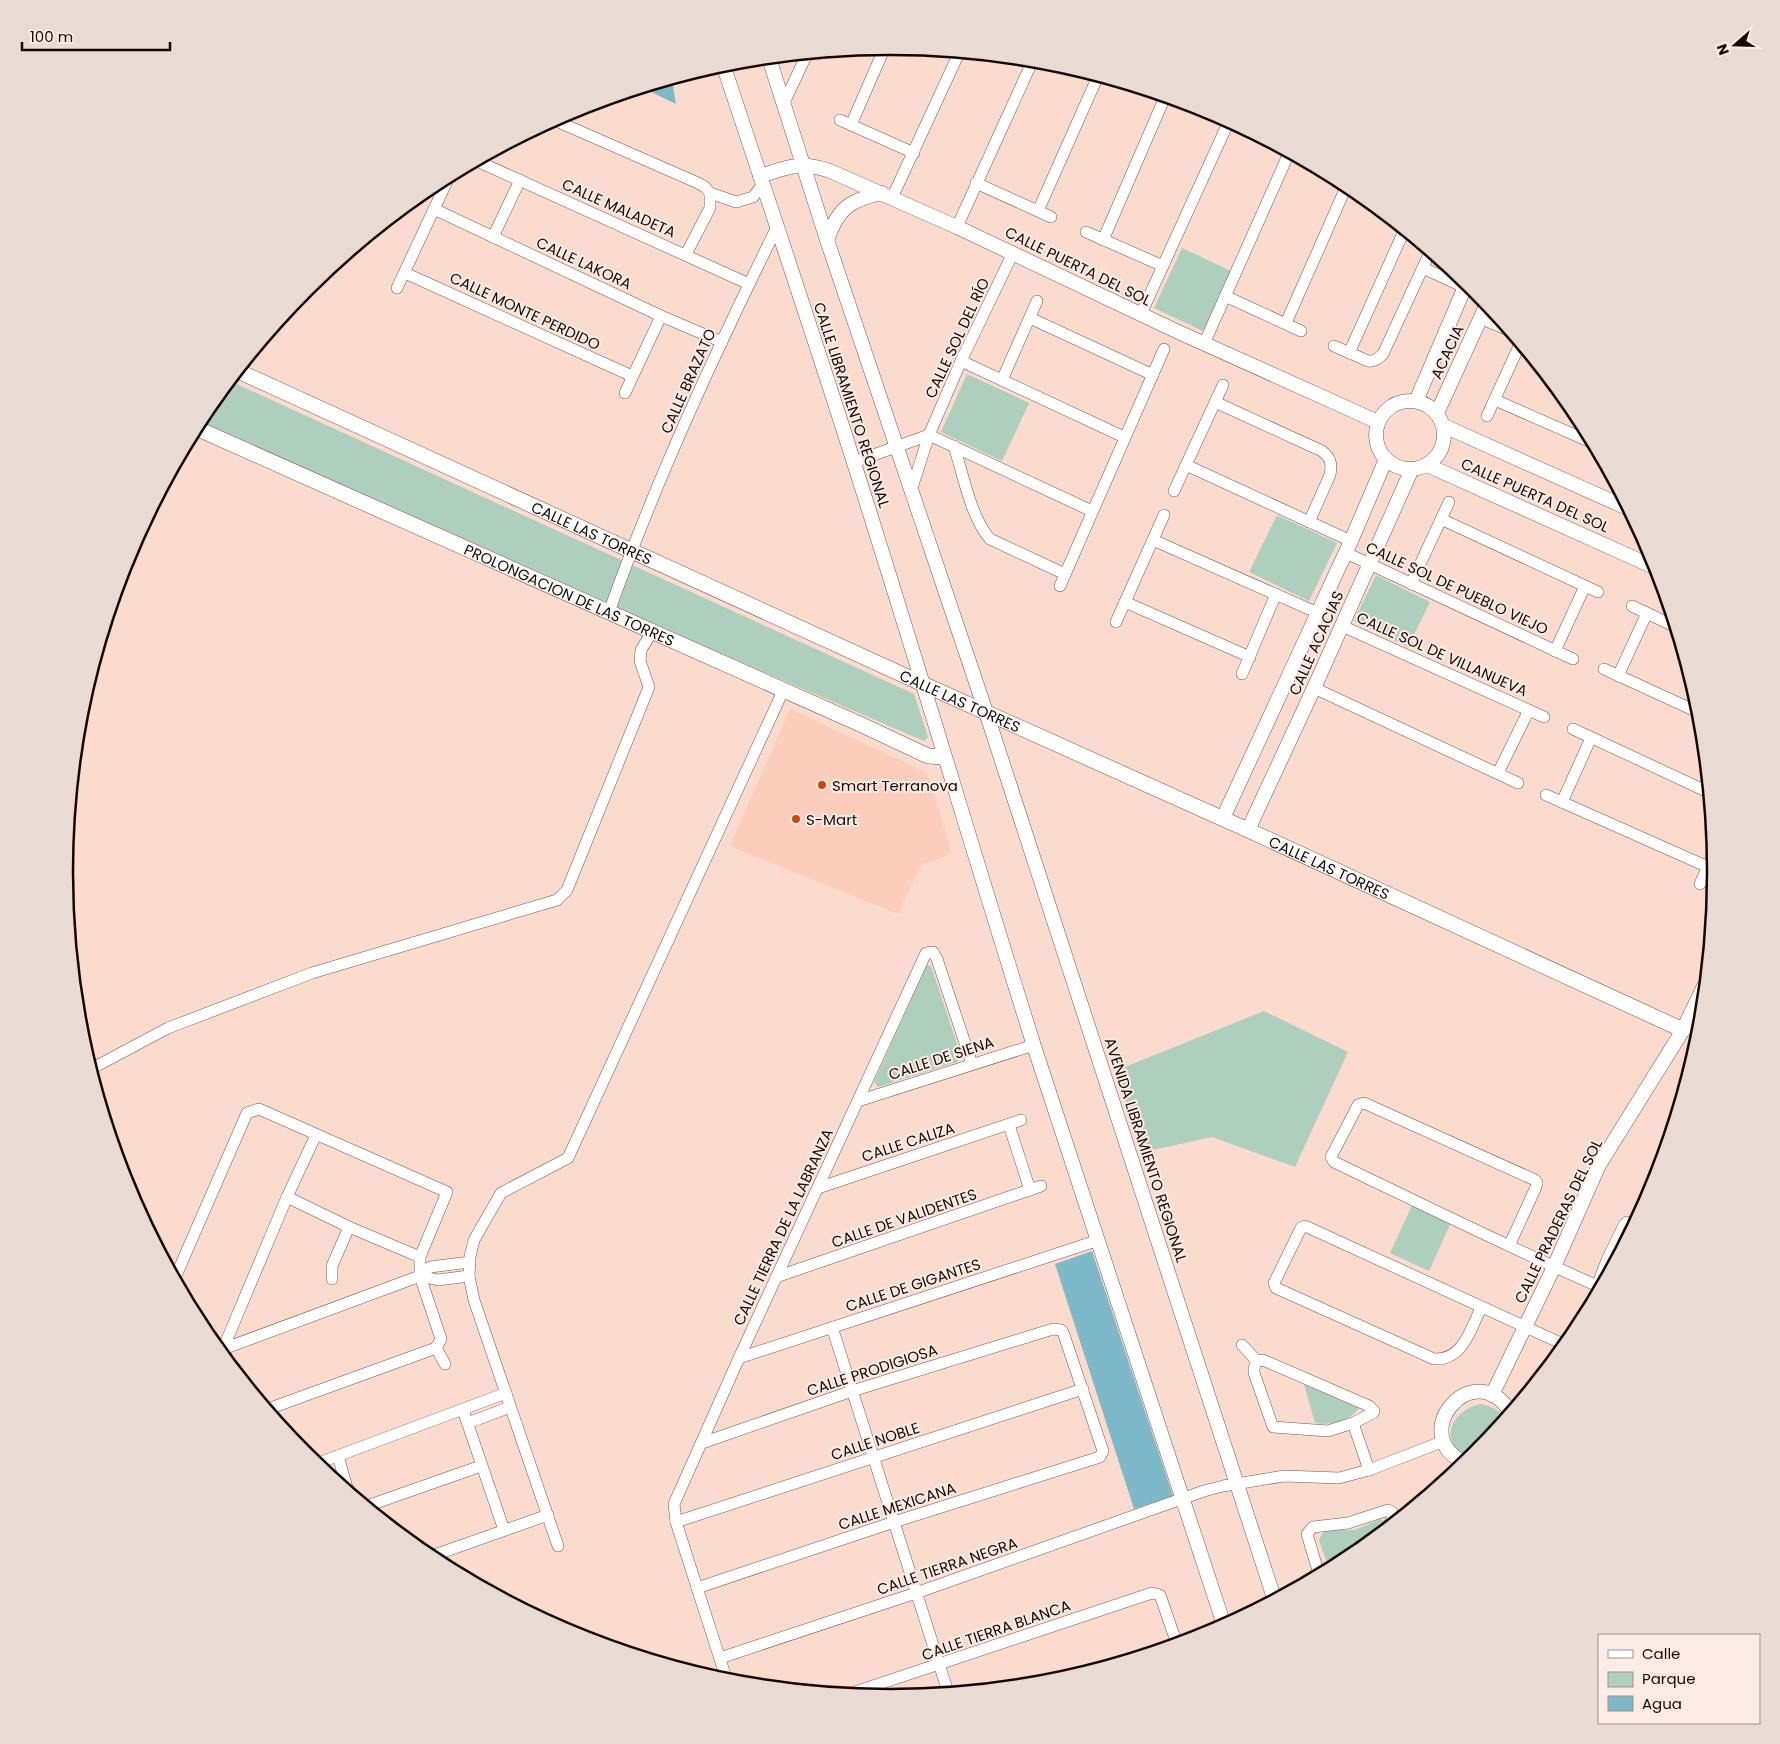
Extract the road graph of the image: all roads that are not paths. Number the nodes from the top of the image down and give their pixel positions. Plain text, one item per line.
1 (881, 55) edge
2 (957, 58) edge
3 (804, 60) edge
4 (771, 64) edge
5 (1029, 67) edge
6 (726, 72) edge
7 (1095, 82) edge
8 (1163, 102) edge
9 (784, 103) junction
10 (840, 120) dead end
11 (562, 124) edge
12 (851, 125) junction
13 (1226, 128) edge
14 (914, 153) junction
15 (1287, 158) edge
16 (482, 163) edge
17 (804, 164) junction
18 (520, 180) junction
19 (762, 180) junction
20 (976, 183) junction
21 (444, 188) edge
22 (710, 193) junction
23 (1343, 193) edge
24 (887, 195) junction
25 (434, 209) junction
26 (1038, 211) junction
27 (1051, 216) dead end
28 (957, 226) junction
29 (777, 227) junction
30 (1086, 232) dead end
31 (1402, 236) edge
32 (493, 237) junction
33 (827, 240) junction
34 (1103, 240) junction
35 (1013, 252) junction
36 (686, 254) junction
37 (1428, 257) edge
38 (1163, 266) junction
39 (1423, 268) junction
40 (405, 273) junction
41 (1452, 280) edge
42 (749, 284) junction
43 (397, 288) dead end
44 (1464, 290) edge
45 (1225, 296) junction
46 (1038, 301) dead end
47 (1484, 311) edge
48 (1141, 314) junction
49 (661, 316) junction
50 (1030, 318) junction
51 (1480, 318) junction
52 (1286, 323) junction
53 (1497, 325) edge
54 (1301, 331) dead end
55 (722, 342) junction
56 (1204, 344) junction
57 (1334, 346) dead end
58 (1164, 349) dead end
59 (1517, 350) edge
60 (1349, 353) junction
61 (962, 361) junction
62 (243, 373) edge
63 (1153, 375) junction
64 (632, 376) junction
65 (1002, 380) junction
66 (1223, 385) dead end
67 (625, 393) dead end
68 (1495, 400) junction
69 (1416, 401) junction
70 (1215, 402) junction
71 (1437, 413) junction
72 (1487, 416) dead end
73 (1378, 422) junction
74 (1444, 426) junction
75 (203, 431) edge
76 (929, 436) junction
77 (1124, 437) junction
78 (1582, 439) edge
79 (896, 446) junction
80 (954, 446) junction
81 (1386, 459) junction
82 (854, 462) junction
83 (1186, 465) junction
84 (1428, 465) junction
85 (1412, 469) junction
86 (911, 491) junction
87 (1174, 491) dead end
88 (1449, 502) dead end
89 (1620, 505) edge
90 (1092, 511) junction
91 (1164, 515) dead end
92 (1441, 520) junction
93 (1309, 522) junction
94 (1153, 540) junction
95 (1348, 547) junction
96 (631, 550) junction
97 (1647, 564) edge
98 (1370, 565) junction
99 (1065, 574) junction
100 (1411, 584) junction
101 (1060, 586) dead end
102 (1585, 586) junction
103 (1598, 592) dead end
104 (1276, 594) junction
105 (1125, 602) junction
106 (1632, 606) dead end
107 (609, 612) junction
108 (1318, 613) junction
109 (1646, 613) junction
110 (1116, 622) dead end
111 (1668, 623) edge
112 (1342, 626) junction
113 (652, 632) junction
114 (1555, 651) junction
115 (1250, 657) junction
116 (1573, 659) dead end
117 (1604, 669) dead end
118 (1242, 674) dead end
119 (1618, 676) junction
120 (923, 684) junction
121 (1314, 688) junction
122 (783, 691) junction
123 (1690, 709) edge
124 (1529, 710) junction
125 (986, 712) junction
126 (1544, 717) dead end
127 (1573, 729) dead end
128 (1591, 738) junction
129 (944, 757) junction
130 (1498, 773) junction
131 (1518, 783) dead end
132 (1702, 789) edge
133 (1546, 795) dead end
134 (1562, 802) junction
135 (1223, 818) junction
136 (1248, 830) junction
137 (1707, 866) edge
138 (1707, 869) edge
139 (1700, 884) dead end
140 (1696, 1003) edge
141 (1683, 1030) junction
142 (1034, 1045) junction
143 (972, 1064) junction
144 (97, 1066) edge
145 (858, 1101) junction
146 (1021, 1120) dead end
147 (1009, 1124) junction
148 (316, 1135) junction
149 (1041, 1186) dead end
150 (818, 1188) junction
151 (1030, 1190) junction
152 (287, 1197) junction
153 (1628, 1222) edge
154 (350, 1227) junction
155 (1096, 1241) junction
156 (1509, 1246) junction
157 (420, 1257) junction
158 (470, 1262) junction
159 (1554, 1267) junction
160 (1605, 1267) edge
161 (178, 1272) edge
162 (420, 1276) junction
163 (469, 1276) junction
164 (776, 1277) junction
165 (332, 1279) dead end
166 (1595, 1285) edge
167 (1481, 1308) junction
168 (832, 1327) junction
169 (1525, 1327) junction
170 (1558, 1342) edge
171 (224, 1344) edge
172 (1242, 1345) dead end
173 (227, 1348) edge
174 (436, 1348) junction
175 (739, 1358) junction
176 (1258, 1361) junction
177 (445, 1364) dead end
178 (1083, 1389) junction
179 (852, 1391) junction
180 (506, 1393) junction
181 (1492, 1395) junction
182 (273, 1407) edge
183 (510, 1407) junction
184 (1507, 1408) edge
185 (463, 1410) junction
186 (468, 1423) junction
187 (1353, 1423) junction
188 (1444, 1441) junction
189 (702, 1443) junction
190 (338, 1456) junction
191 (873, 1457) junction
192 (1458, 1459) edge
193 (324, 1461) edge
194 (481, 1466) junction
195 (1369, 1470) junction
196 (345, 1480) edge
197 (1238, 1484) junction
198 (1184, 1500) junction
199 (373, 1504) edge
200 (548, 1515) junction
201 (1393, 1515) edge
202 (676, 1522) junction
203 (894, 1522) junction
204 (504, 1530) junction
205 (558, 1546) dead end
206 (439, 1553) edge
207 (1318, 1567) edge
208 (697, 1588) junction
209 (916, 1593) junction
210 (1273, 1594) edge
211 (1222, 1618) edge
212 (1175, 1638) edge
213 (720, 1658) junction
214 (939, 1665) junction
215 (724, 1671) edge
216 (946, 1687) edge
217 (867, 1688) edge

1 - 12 street
2 - 14 street
3 - 9 street
4 - 9 street, CALLE LIBRAMIENTO REGIONAL
5 - 20 street
6 - 19 street, CALLE LIBRAMIENTO REGIONAL
7 - 26 street
8 - 34 street
9 - 17 street, CALLE LIBRAMIENTO REGIONAL
10 - 12 street
11 - 22 street
12 - 14 street
13 - 38 street
14 - 24 street
15 - 45 street
16 - 18 street, CALLE MALADETA
17 - 19 street, CALLE PUERTA DEL SOL
17 - 24 street, CALLE PUERTA DEL SOL
17 - 33 street, CALLE LIBRAMIENTO REGIONAL
18 - 32 street
18 - 36 street, CALLE MALADETA
19 - 22 street
19 - 29 street, CALLE LIBRAMIENTO REGIONAL
20 - 26 street
20 - 28 street
21 - 25 street
22 - 36 street
23 - 52 street
24 - 28 street, CALLE PUERTA DEL SOL
24 - 33 street
25 - 32 street, CALLE LAKORA
25 - 40 street
26 - 27 street
28 - 35 street, CALLE PUERTA DEL SOL
29 - 42 street, CALLE BRAZATO
29 - 82 street, CALLE LIBRAMIENTO REGIONAL
30 - 34 street
31 - 60 street
32 - 49 street, CALLE LAKORA
33 - 79 street, CALLE LIBRAMIENTO REGIONAL
34 - 38 street
35 - 48 street, CALLE PUERTA DEL SOL
35 - 61 street, CALLE SOL DEL RÍO
36 - 42 street, CALLE MALADETA
37 - 39 street
38 - 48 street
39 - 41 street
39 - 60 street
40 - 43 street
40 - 64 street, CALLE MONTE PERDIDO
42 - 55 street, CALLE BRAZATO
44 - 69 street
45 - 52 street
45 - 56 street
46 - 50 street
47 - 51 street, ACACIA
48 - 56 street, CALLE PUERTA DEL SOL
49 - 55 street, CALLE LAKORA
49 - 64 street
50 - 63 street
50 - 65 street
51 - 53 street
51 - 71 street, ACACIA
52 - 54 street
55 - 96 street, CALLE BRAZATO
56 - 73 street, CALLE PUERTA DEL SOL
57 - 60 street
58 - 63 street
59 - 68 street
61 - 65 street
61 - 76 street, CALLE SOL DEL RÍO
62 - 96 main road, CALLE LAS TORRES
63 - 77 street
64 - 67 street
65 - 77 street
66 - 70 street
68 - 72 street
68 - 78 street
69 - 71 street
69 - 73 street
70 - 83 street
70 - 93 street
71 - 74 street
73 - 81 street
74 - 84 street
74 - 89 street, CALLE PUERTA DEL SOL
75 - 107 main road, PROLONGACION DE LAS TORRES
76 - 79 street
76 - 80 street
76 - 86 street, CALLE SOL DEL RÍO
77 - 90 street
79 - 82 street
79 - 86 street, CALLE LIBRAMIENTO REGIONAL
80 - 90 street
80 - 99 street
81 - 85 street
81 - 95 street, CALLE ACACIAS
82 - 120 street, CALLE LIBRAMIENTO REGIONAL
83 - 87 street
83 - 93 street, CALLE SOL DE PUEBLO VIEJO
84 - 85 street
84 - 97 street, CALLE PUERTA DEL SOL
85 - 98 street, CALLE ACACIAS
86 - 125 street, CALLE LIBRAMIENTO REGIONAL
88 - 92 street
90 - 99 street
91 - 94 street
92 - 100 street
92 - 102 street
93 - 95 street, CALLE SOL DE PUEBLO VIEJO
94 - 104 street
94 - 105 street
95 - 98 street, CALLE SOL DE PUEBLO VIEJO
95 - 108 street, CALLE ACACIAS
96 - 107 street, CALLE BRAZATO
96 - 120 main road, CALLE LAS TORRES
98 - 100 street, CALLE SOL DE PUEBLO VIEJO
98 - 112 street, CALLE ACACIAS
99 - 101 street
100 - 114 street, CALLE SOL DE PUEBLO VIEJO
102 - 103 street
102 - 114 street, CALLE SOL DE PUEBLO VIEJO
104 - 108 street
104 - 115 street
105 - 110 street
105 - 115 street
106 - 109 street
107 - 113 main road, PROLONGACION DE LAS TORRES
108 - 135 street, CALLE ACACIAS
109 - 111 street
109 - 119 street
112 - 121 street, CALLE ACACIAS
112 - 124 street, CALLE SOL DE VILLANUEVA
113 - 122 main road, PROLONGACION DE LAS TORRES
113 - 144 street
114 - 116 street, CALLE SOL DE PUEBLO VIEJO
115 - 118 street
117 - 119 street
119 - 123 street
120 - 125 main road, CALLE LAS TORRES
120 - 129 street, CALLE LIBRAMIENTO REGIONAL
121 - 130 street
121 - 136 street, CALLE ACACIAS
122 - 129 main road, PROLONGACION DE LAS TORRES
122 - 158 street
124 - 126 street, CALLE SOL DE VILLANUEVA
124 - 130 street, CALLE SOL DE VILLANUEVA
125 - 135 main road, CALLE LAS TORRES
125 - 197 street, AVENIDA LIBRAMIENTO REGIONAL
127 - 128 street
128 - 132 street
128 - 134 street
129 - 142 street
130 - 131 street
133 - 134 street
134 - 137 street
135 - 136 main road, CALLE LAS TORRES
136 - 141 main road, CALLE LAS TORRES
138 - 139 street
140 - 141 street, CALLE PRADERAS DEL SOL
141 - 159 street, CALLE PRADERAS DEL SOL
142 - 143 street, CALLE DE SIENA
142 - 155 street
143 - 145 street, CALLE DE SIENA
143 - 145 street, CALLE TIERRA DE LA LABRANZA
145 - 150 street, CALLE TIERRA DE LA LABRANZA
146 - 147 street, CALLE CALIZA
147 - 150 street, CALLE CALIZA
147 - 151 street
148 - 152 street
148 - 157 street
148 - 161 street
149 - 151 street, CALLE DE VALIDENTES
150 - 164 street, CALLE TIERRA DE LA LABRANZA
151 - 164 street, CALLE DE VALIDENTES
152 - 154 street
152 - 171 street
153 - 160 street
154 - 157 street
154 - 165 street
155 - 168 street, CALLE DE GIGANTES
155 - 198 street
156 - 156 street
156 - 159 street
157 - 162 street
158 - 162 street
158 - 163 street
159 - 166 street
159 - 169 street, CALLE PRADERAS DEL SOL
162 - 163 street
162 - 173 street
162 - 174 street
163 - 180 street
164 - 175 street, CALLE TIERRA DE LA LABRANZA
167 - 167 street
167 - 169 street
168 - 175 street, CALLE DE GIGANTES
168 - 179 street
169 - 170 street
169 - 181 street, CALLE PRADERAS DEL SOL
172 - 176 street
174 - 177 street
174 - 182 street
175 - 189 street, CALLE TIERRA DE LA LABRANZA
176 - 187 street
176 - 187 street
178 - 179 street, CALLE PRODIGIOSA
178 - 191 street, CALLE NOBLE
178 - 203 street, CALLE MEXICANA
179 - 189 street, CALLE PRODIGIOSA
179 - 191 street
180 - 183 street
180 - 185 street
181 - 184 street
181 - 188 street
183 - 186 street
183 - 200 street
185 - 186 street
185 - 190 street
186 - 194 street
187 - 195 street
188 - 192 street
188 - 195 street
189 - 202 street, CALLE TIERRA DE LA LABRANZA
190 - 193 street
190 - 196 street
191 - 202 street, CALLE NOBLE
191 - 203 street
194 - 199 street
194 - 204 street
195 - 197 street
197 - 198 street, CALLE TIERRA NEGRA
197 - 210 street, AVENIDA LIBRAMIENTO REGIONAL
198 - 209 street, CALLE TIERRA NEGRA
198 - 211 street
200 - 204 street
200 - 205 street
201 - 207 street
202 - 208 street
203 - 208 street, CALLE MEXICANA
203 - 209 street
204 - 206 street
208 - 213 street
209 - 213 street, CALLE TIERRA NEGRA
209 - 214 street
212 - 214 street, CALLE TIERRA BLANCA
213 - 215 street
214 - 216 street
214 - 217 street, CALLE TIERRA BLANCA

